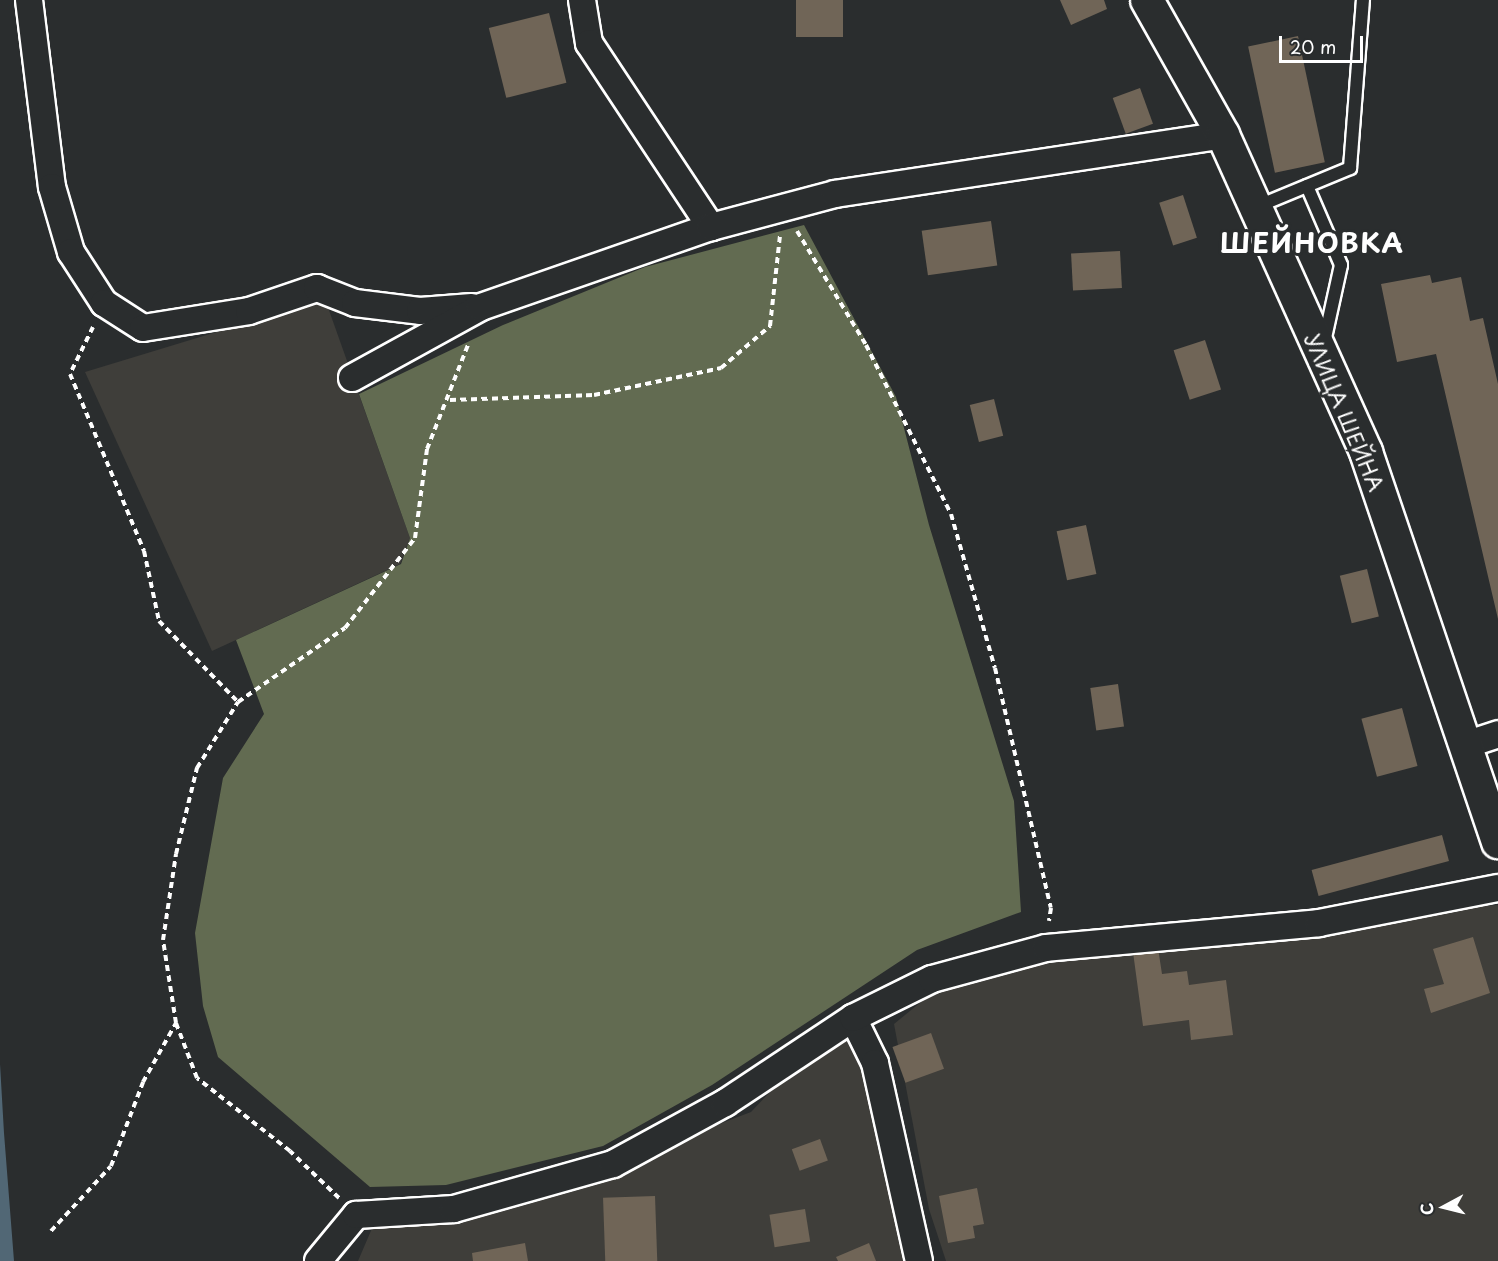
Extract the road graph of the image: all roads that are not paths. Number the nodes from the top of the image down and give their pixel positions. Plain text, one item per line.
1 (29, 0) edge
2 (582, 0) edge
3 (1148, 0) edge
4 (1364, 0) edge
5 (1222, 135) junction
6 (1307, 186) junction
7 (1254, 208) junction
8 (711, 227) junction
9 (481, 307) junction
10 (1322, 355) junction
11 (352, 378) dead end
12 (1498, 734) edge
13 (1465, 745) junction
14 (1498, 842) edge
15 (1498, 888) edge
16 (853, 1018) junction
17 (320, 1260) edge
18 (919, 1261) edge

1 - 9 street
2 - 8 street
3 - 5 street, УЛИЦА ШЕЙНА
4 - 6 lane
5 - 7 street, УЛИЦА ШЕЙНА
5 - 8 street
6 - 7 lane
6 - 10 lane
7 - 10 street, УЛИЦА ШЕЙНА
8 - 9 street
9 - 11 street
10 - 13 street, УЛИЦА ШЕЙНА
12 - 13 street
13 - 14 street, УЛИЦА ШЕЙНА
15 - 16 street
16 - 17 street
16 - 18 street

